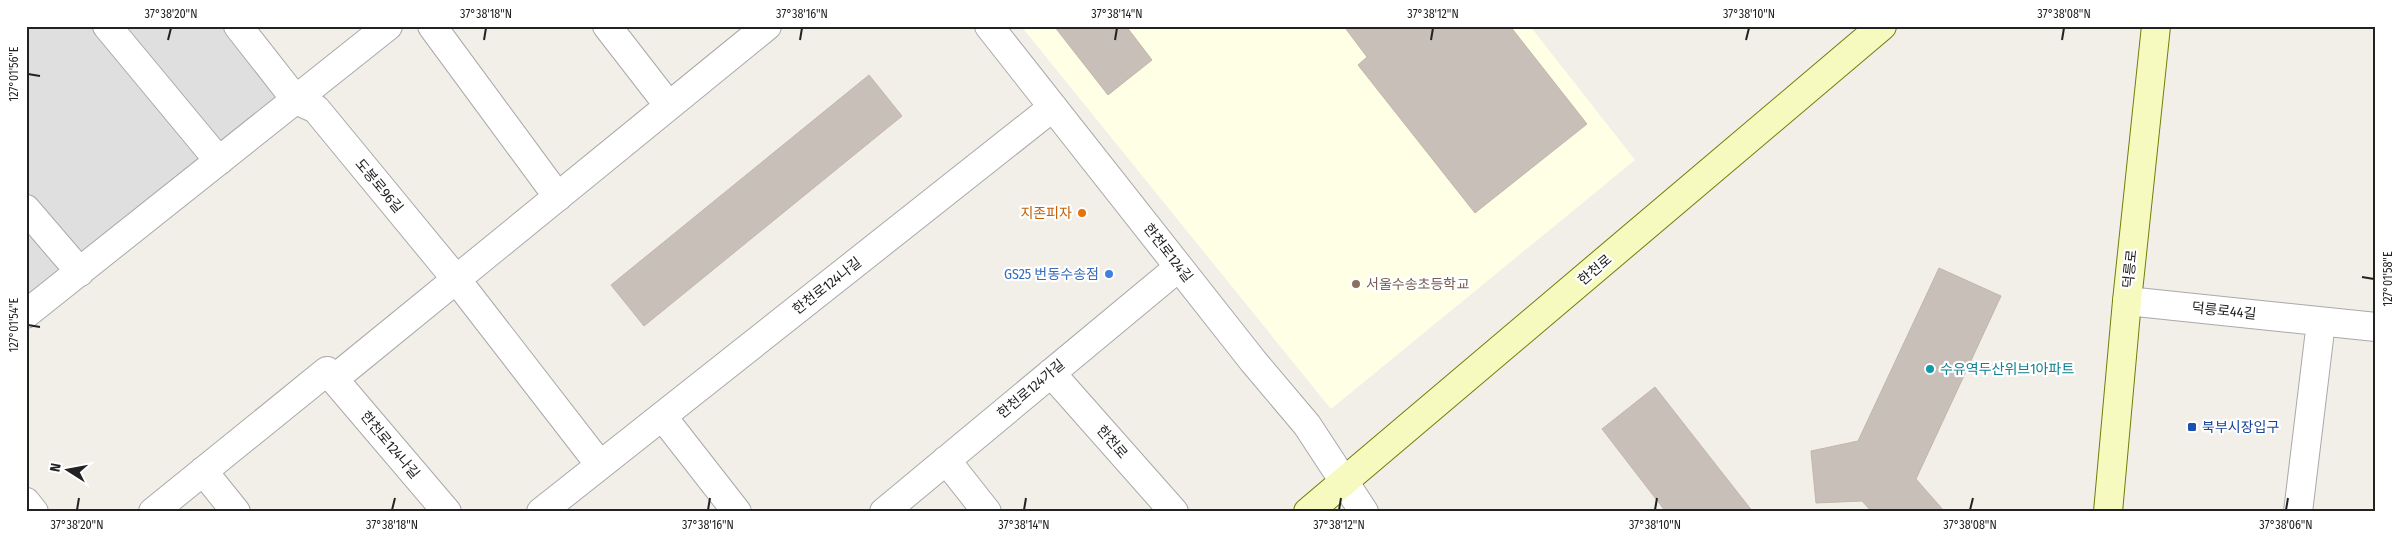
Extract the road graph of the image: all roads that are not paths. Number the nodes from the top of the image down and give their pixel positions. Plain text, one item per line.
1 (107, 26) edge
2 (238, 26) edge
3 (388, 26) edge
4 (432, 26) edge
5 (607, 26) edge
6 (767, 26) edge
7 (989, 26) edge
8 (1882, 26) edge
9 (2156, 26) edge
10 (296, 100) junction
11 (669, 106) junction
12 (1053, 107) junction
13 (218, 161) junction
14 (558, 196) junction
15 (26, 209) edge
16 (1179, 267) junction
17 (80, 272) junction
18 (456, 279) junction
19 (2126, 301) junction
20 (26, 314) edge
21 (2321, 322) junction
22 (2376, 328) edge
23 (1051, 373) junction
24 (334, 379) junction
25 (662, 416) junction
26 (946, 460) junction
27 (600, 465) junction
28 (203, 471) junction
29 (1344, 481) junction
30 (26, 502) edge
31 (34, 512) edge
32 (153, 512) edge
33 (236, 512) edge
34 (447, 512) edge
35 (541, 512) edge
36 (737, 512) edge
37 (884, 512) edge
38 (986, 512) edge
39 (1174, 512) edge
40 (1308, 512) edge
41 (1364, 512) edge
42 (2108, 512) edge
43 (2298, 512) edge

1 - 13 street
2 - 10 street
3 - 10 street
4 - 14 street
5 - 11 street
6 - 11 street
7 - 12 street, 한천로124길
8 - 29 main road, 한천로
9 - 19 main road, 덕릉로
10 - 13 street
10 - 18 street, 도봉로96길
11 - 14 street
12 - 16 street, 한천로124길
12 - 25 street, 한천로124나길
13 - 17 street
14 - 18 street
15 - 17 street
16 - 23 street, 한천로124가길
16 - 29 street, 한천로124길
17 - 20 street
18 - 24 street
18 - 27 street
19 - 21 street, 덕릉로44길
19 - 42 main road, 덕릉로
21 - 22 street, 덕릉로44길
21 - 43 street
23 - 26 street, 한천로124가길
23 - 39 street, 한천로
24 - 28 street
24 - 34 street, 한천로124나길
25 - 27 street, 한천로124나길
25 - 36 street
26 - 37 street, 한천로124가길
26 - 38 street
27 - 35 street, 한천로124나길
28 - 32 street
28 - 33 street
29 - 40 main road, 한천로
29 - 41 street, 한천로124길
30 - 31 street

